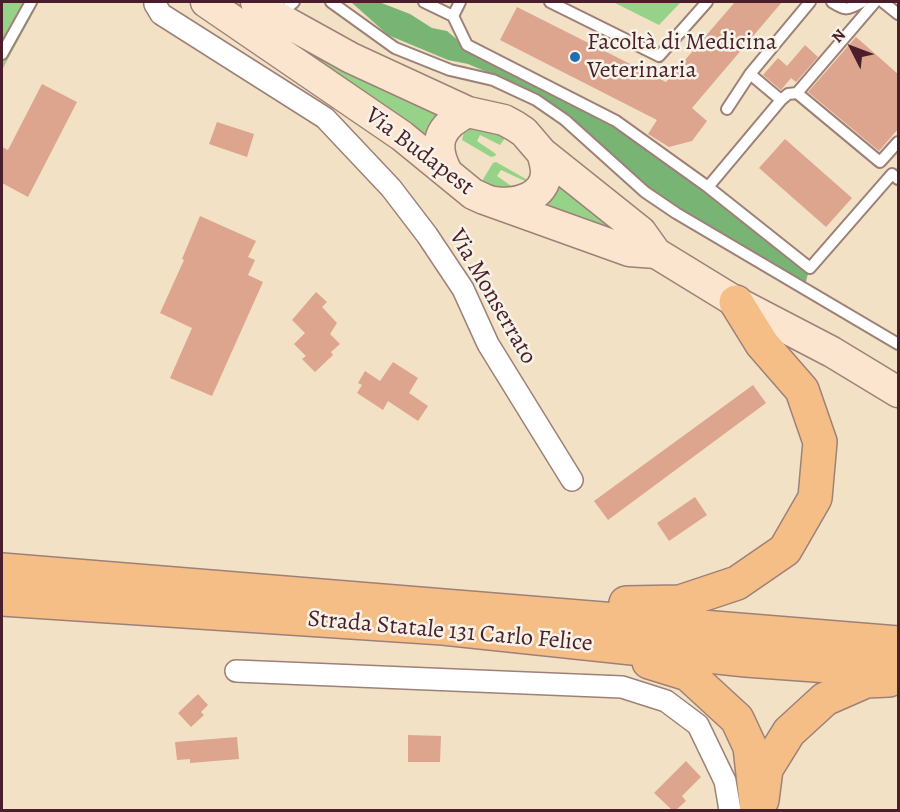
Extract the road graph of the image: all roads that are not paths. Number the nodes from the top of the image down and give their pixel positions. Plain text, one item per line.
1 (31, 2) edge
2 (156, 2) edge
3 (206, 2) edge
4 (331, 2) edge
5 (424, 2) edge
6 (460, 2) edge
7 (550, 2) edge
8 (707, 2) edge
9 (810, 2) edge
10 (832, 2) edge
11 (862, 2) edge
12 (875, 2) edge
13 (883, 2) edge
14 (276, 7) edge
15 (898, 14) edge
16 (453, 16) junction
17 (2, 54) edge
18 (750, 74) junction
19 (797, 93) junction
20 (781, 100) junction
21 (727, 109) dead end
22 (468, 112) junction
23 (898, 142) edge
24 (543, 153) junction
25 (880, 162) junction
26 (447, 172) junction
27 (895, 177) edge
28 (708, 187) junction
29 (495, 202) junction
30 (656, 254) junction
31 (736, 302) junction
32 (898, 344) edge
33 (898, 392) edge
34 (572, 480) dead end
35 (2, 570) edge
36 (2, 599) edge
37 (399, 603) junction
38 (443, 628) junction
39 (898, 643) edge
40 (236, 671) dead end
41 (898, 671) edge
42 (898, 679) edge
43 (730, 810) edge
44 (759, 810) edge

1 - 17 lane
2 - 34 street, Via Monserrato
3 - 26 main road, Via Budapest
4 - 32 lane
5 - 16 lane
6 - 16 lane
7 - 8 lane
9 - 18 lane
10 - 11 lane
12 - 19 lane
13 - 15 lane
14 - 22 main road, Via Budapest
16 - 28 lane
18 - 20 lane
18 - 21 lane
19 - 20 lane
19 - 25 lane
20 - 28 lane
22 - 24 main road, Via Budapest
22 - 26 main road
23 - 25 lane
24 - 29 main road
24 - 30 main road, Via Budapest
25 - 27 lane
26 - 29 main road, Via Budapest
27 - 28 lane
29 - 30 main road, Via Budapest
30 - 31 main road, Via Budapest
31 - 33 main road, Via Budapest
31 - 37 highway
35 - 37 highway, Strada Statale 131 Carlo Felice
36 - 38 highway, Strada Statale 131 Carlo Felice
37 - 39 highway, Strada Statale 131 Carlo Felice
38 - 41 highway, Strada Statale 131 Carlo Felice
38 - 44 highway
40 - 43 street
42 - 44 highway

